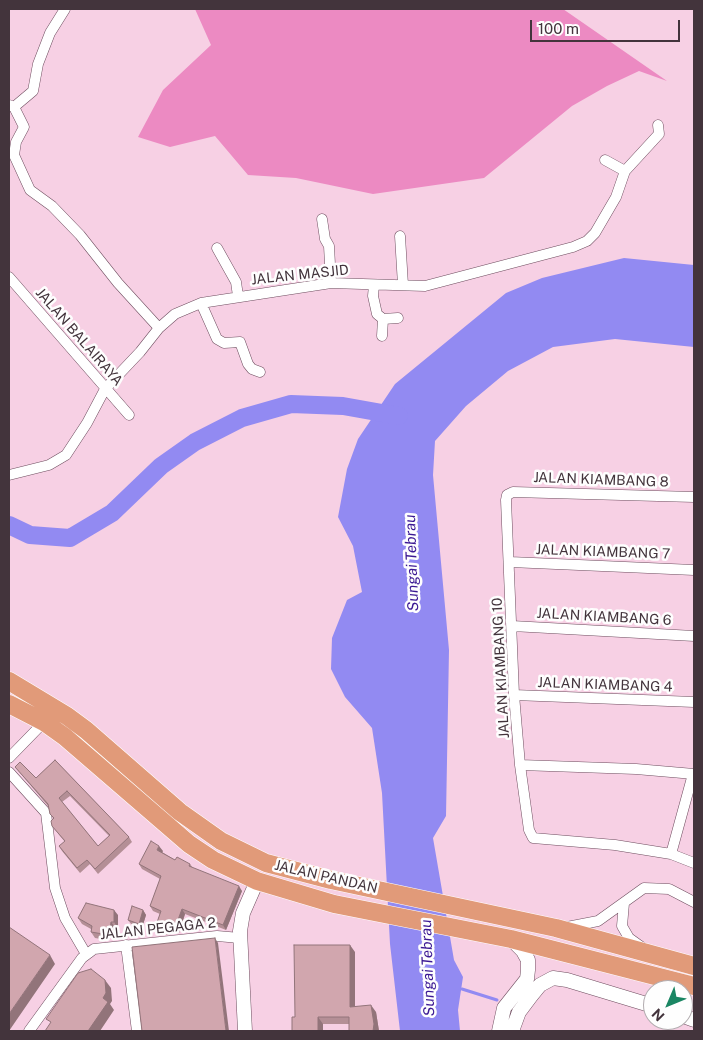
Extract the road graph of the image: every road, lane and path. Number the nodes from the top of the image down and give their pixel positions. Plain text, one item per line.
1 (66, 9) edge
2 (12, 106) edge
3 (658, 125) dead end
4 (604, 160) dead end
5 (626, 171) junction
6 (322, 219) dead end
7 (400, 236) dead end
8 (218, 248) dead end
9 (9, 277) edge
10 (331, 283) junction
11 (374, 285) junction
12 (403, 286) junction
13 (238, 296) junction
14 (201, 303) junction
15 (398, 318) dead end
16 (382, 319) junction
17 (159, 328) junction
18 (382, 336) dead end
19 (260, 372) dead end
20 (105, 389) junction
21 (129, 415) dead end
22 (9, 475) edge
23 (508, 495) joint
24 (694, 497) edge
25 (510, 562) junction
26 (694, 570) edge
27 (512, 626) junction
28 (694, 636) edge
29 (9, 681) edge
30 (514, 695) junction
31 (694, 702) edge
32 (9, 704) edge
33 (44, 722) junction
34 (9, 758) edge
35 (520, 765) junction
36 (9, 772) edge
37 (694, 774) edge
38 (671, 854) junction
39 (694, 863) edge
40 (257, 880) junction
41 (694, 902) edge
42 (624, 903) junction
43 (556, 928) junction
44 (240, 938) junction
45 (511, 939) junction
46 (126, 945) junction
47 (86, 954) junction
48 (654, 954) junction
49 (694, 966) edge
50 (694, 986) edge
51 (526, 991) junction
52 (643, 1003) edge
53 (29, 1031) edge
54 (137, 1031) edge
55 (245, 1031) edge
56 (499, 1031) edge
57 (512, 1031) edge

1 - 2 street
2 - 17 street
3 - 5 street, JALAN MASJID
4 - 5 street
5 - 12 street, JALAN MASJID
6 - 10 street
7 - 12 street
8 - 13 street
9 - 20 street, JALAN BALAIRAYA
10 - 11 street, JALAN MASJID
10 - 13 street, JALAN MASJID
11 - 12 street, JALAN MASJID
11 - 16 street
13 - 14 street, JALAN MASJID
14 - 17 street, JALAN MASJID
14 - 19 street
15 - 16 street
16 - 18 street
17 - 20 street, JALAN MASJID
20 - 21 street, JALAN BALAIRAYA
20 - 22 street, JALAN MASJID
23 - 24 street, JALAN KIAMBANG 8
23 - 25 street, JALAN KIAMBANG 10
25 - 26 street, JALAN KIAMBANG 7
25 - 27 street, JALAN KIAMBANG 10
27 - 28 street, JALAN KIAMBANG 6
27 - 30 street, JALAN KIAMBANG 10
29 - 43 highway, JALAN PANDAN
30 - 31 street, JALAN KIAMBANG 4
30 - 35 street, JALAN KIAMBANG 10
32 - 33 highway, JALAN PANDAN
33 - 34 street
33 - 40 highway, JALAN PANDAN
35 - 37 street
35 - 38 street, JALAN KIAMBANG 10
36 - 47 street
37 - 38 street
38 - 39 street
40 - 44 street
40 - 45 highway, JALAN PANDAN
41 - 42 street
42 - 43 street
42 - 48 street
43 - 48 highway, JALAN PANDAN
44 - 46 street, JALAN PEGAGA 2
44 - 55 street
45 - 50 highway, JALAN PANDAN
45 - 51 street
46 - 47 street, JALAN PEGAGA 2
46 - 54 street
47 - 53 street, JALAN PEGAGA 2
48 - 49 highway, JALAN PANDAN
51 - 52 street
51 - 56 street
51 - 57 street

